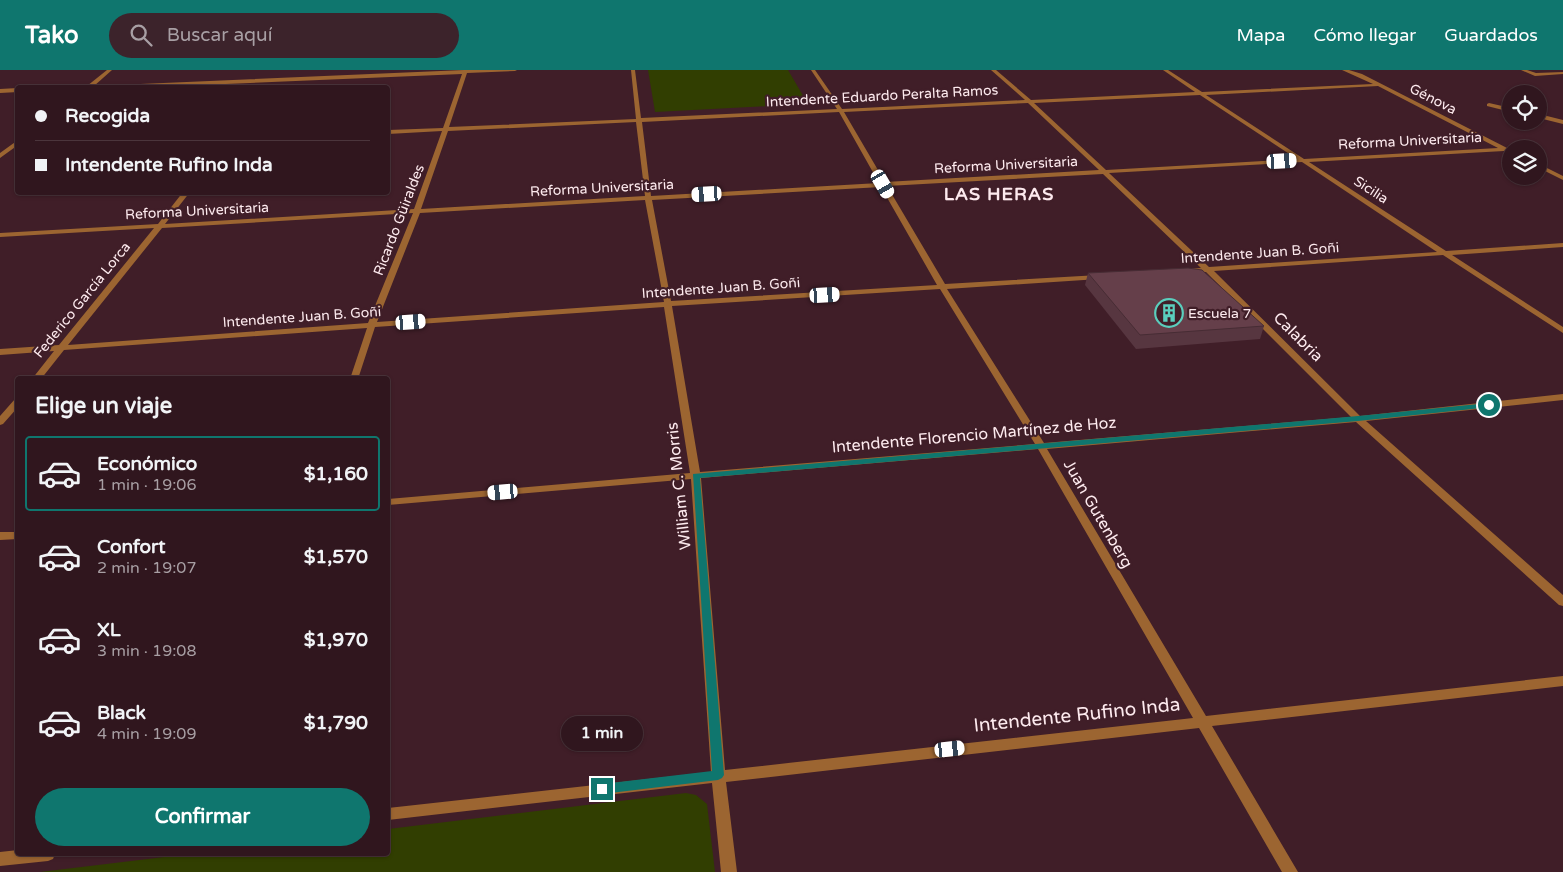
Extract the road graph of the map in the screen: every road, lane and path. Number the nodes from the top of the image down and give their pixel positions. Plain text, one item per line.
1 (110, 70) edge
2 (515, 70) edge
3 (633, 70) edge
4 (813, 70) edge
5 (993, 70) edge
6 (1165, 70) edge
7 (1344, 70) edge
8 (1523, 70) edge
9 (465, 71) edge
10 (1563, 74) edge
11 (282, 77) junction
12 (91, 85) edge
13 (127, 85) edge
14 (275, 85) edge
15 (1377, 85) junction
16 (15, 90) edge
17 (0, 91) edge
18 (1200, 93) junction
19 (1030, 101) junction
20 (1489, 105) dead end
21 (1502, 108) edge
22 (840, 110) junction
23 (1547, 118) edge
24 (639, 120) junction
25 (1563, 122) edge
26 (446, 129) junction
27 (390, 132) edge
28 (15, 144) edge
29 (1502, 147) edge
30 (1502, 148) edge
31 (0, 150) edge
32 (7, 150) junction
33 (15, 150) edge
34 (0, 156) edge
35 (1302, 160) junction
36 (1547, 170) edge
37 (1104, 172) junction
38 (1563, 178) edge
39 (883, 184) junction
40 (185, 195) edge
41 (648, 198) junction
42 (418, 211) junction
43 (160, 226) junction
44 (0, 235) edge
45 (1563, 245) edge
46 (1444, 253) junction
47 (1208, 270) junction
48 (1178, 272) edge
49 (1110, 276) edge
50 (943, 288) junction
51 (668, 304) junction
52 (372, 324) junction
53 (1563, 331) edge
54 (62, 348) junction
55 (0, 352) edge
56 (39, 376) edge
57 (355, 376) edge
58 (1563, 397) edge
59 (15, 404) edge
60 (1358, 419) junction
61 (0, 422) edge
62 (1041, 446) junction
63 (696, 476) junction
64 (390, 502) edge
65 (15, 535) edge
66 (0, 536) edge
67 (1563, 602) edge
68 (1563, 680) edge
69 (1202, 722) junction
70 (718, 775) junction
71 (390, 814) edge
72 (29, 856) edge
73 (0, 859) edge
74 (729, 872) edge
75 (1290, 872) edge

1 - 12 street
2 - 9 street
3 - 24 street, William C. Morris
4 - 22 street, Juan Gutenberg
5 - 19 street, Calabria
6 - 18 street, Sicilia
7 - 15 street, Génova
8 - 10 street
9 - 11 street
9 - 26 street, Ricardo Güiraldes
11 - 13 street
11 - 14 street
15 - 18 street, Intendente Eduardo Peralta Ramos
15 - 29 street, Génova
16 - 17 street
18 - 19 street, Intendente Eduardo Peralta Ramos
18 - 35 street, Sicilia
19 - 22 street, Intendente Eduardo Peralta Ramos
19 - 37 street, Calabria
20 - 21 street
22 - 24 street, Intendente Eduardo Peralta Ramos
22 - 39 street, Juan Gutenberg
23 - 25 street
24 - 26 street, Intendente Eduardo Peralta Ramos
24 - 41 street, William C. Morris
26 - 27 street, Intendente Eduardo Peralta Ramos
26 - 42 street, Ricardo Güiraldes
28 - 32 street
30 - 35 street, Reforma Universitaria
31 - 32 street
32 - 33 street
32 - 34 street
35 - 37 street, Reforma Universitaria
35 - 46 street, Sicilia
36 - 38 street
37 - 39 street, Reforma Universitaria
37 - 47 street, Calabria
39 - 41 street, Reforma Universitaria
39 - 50 street, Juan Gutenberg
40 - 43 street, Federico García Lorca
41 - 42 street, Reforma Universitaria
41 - 51 street, William C. Morris
42 - 43 street, Reforma Universitaria
42 - 52 street, Ricardo Güiraldes
43 - 44 street, Reforma Universitaria
43 - 54 street, Federico García Lorca
45 - 46 street, Intendente Juan B. Goñi
46 - 47 street, Intendente Juan B. Goñi
46 - 53 street, Sicilia
47 - 48 street, Intendente Juan B. Goñi
47 - 60 street, Calabria
49 - 50 street, Intendente Juan B. Goñi
50 - 51 street, Intendente Juan B. Goñi
50 - 62 street, Juan Gutenberg
51 - 52 street, Intendente Juan B. Goñi
51 - 63 street, William C. Morris
52 - 54 street, Intendente Juan B. Goñi
52 - 57 street, Ricardo Güiraldes
54 - 55 street, Intendente Juan B. Goñi
54 - 56 street, Federico García Lorca
58 - 60 street, Intendente Florencio Martínez de Hoz
59 - 61 street
60 - 62 street, Intendente Florencio Martínez de Hoz
60 - 67 street, Calabria
62 - 63 street, Intendente Florencio Martínez de Hoz
62 - 69 street, Juan Gutenberg
63 - 64 street, Intendente Florencio Martínez de Hoz
63 - 70 street, William C. Morris
65 - 66 street
68 - 69 street, Intendente Rufino Inda
69 - 70 street, Intendente Rufino Inda
69 - 75 street, Juan Gutenberg
70 - 71 street, Intendente Rufino Inda
70 - 74 street, William C. Morris
72 - 73 street

